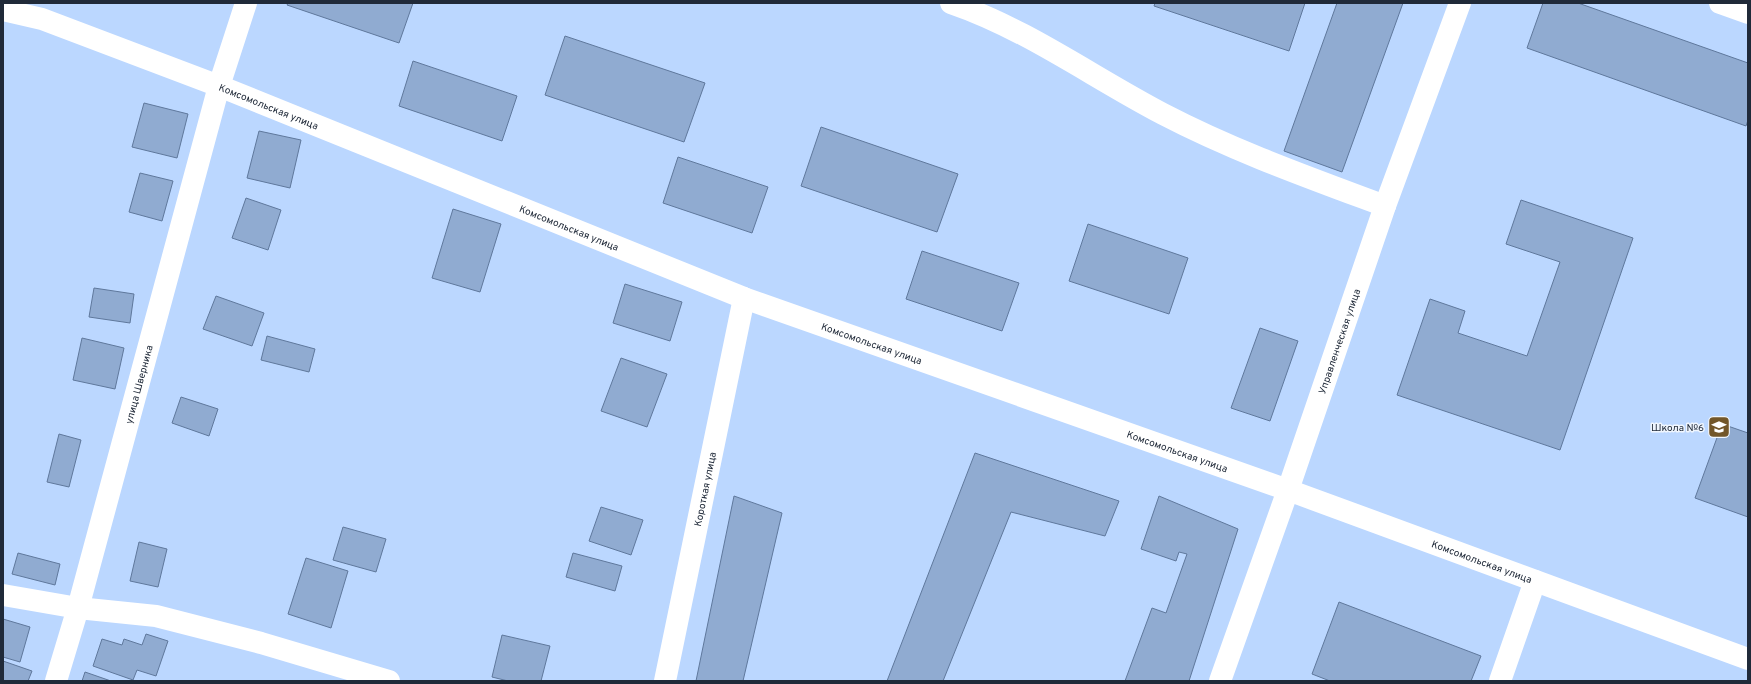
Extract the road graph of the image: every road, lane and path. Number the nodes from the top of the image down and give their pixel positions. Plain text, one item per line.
1 (246, 3) edge
2 (951, 3) edge
3 (1460, 3) edge
4 (1720, 3) edge
5 (3, 10) edge
6 (1748, 13) edge
7 (219, 86) junction
8 (1385, 206) junction
9 (744, 298) junction
10 (1288, 490) junction
11 (1535, 581) junction
12 (3, 595) edge
13 (78, 608) junction
14 (1748, 659) edge
15 (56, 681) edge
16 (389, 681) edge
17 (665, 681) edge
18 (1220, 681) edge
19 (1500, 681) edge

1 - 7 street, улица Шверника
2 - 8 street
3 - 8 street, Управленческая улица
4 - 6 street
5 - 7 street, Комсомольская улица
7 - 9 street, Комсомольская улица
7 - 13 street, улица Шверника
8 - 10 street, Управленческая улица
9 - 10 street, Комсомольская улица
9 - 17 street, Короткая улица
10 - 11 street, Комсомольская улица
10 - 18 street, Управленческая улица
11 - 14 street, Комсомольская улица
11 - 19 street
12 - 13 street
13 - 15 street, улица Шверника
13 - 16 street

